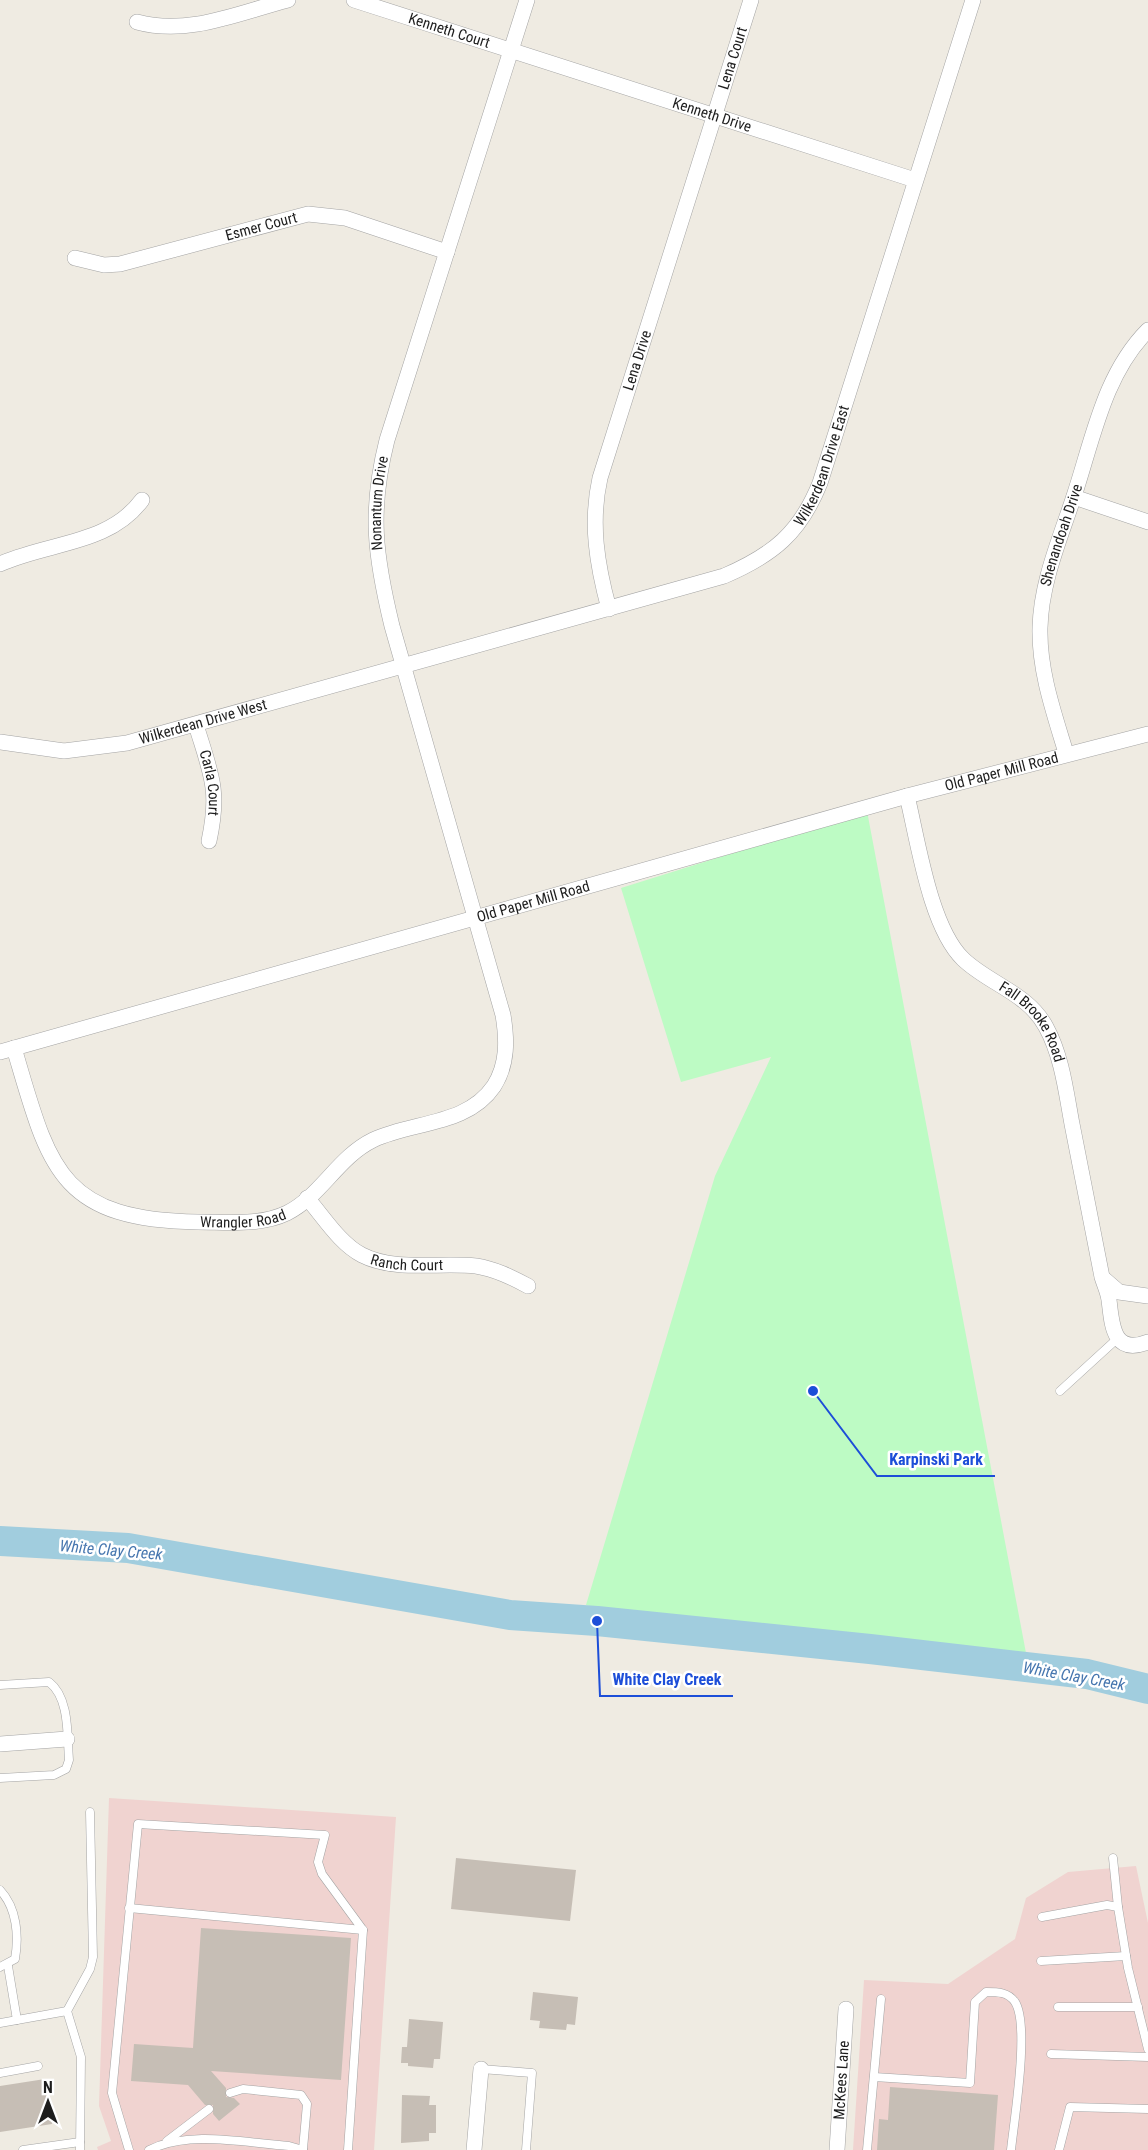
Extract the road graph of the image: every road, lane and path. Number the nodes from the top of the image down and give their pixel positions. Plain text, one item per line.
1 (288, 0) edge
2 (354, 0) edge
3 (526, 0) edge
4 (751, 0) edge
5 (973, 0) edge
6 (137, 22) dead end
7 (511, 50) junction
8 (714, 115) junction
9 (915, 180) junction
10 (447, 252) junction
11 (75, 258) dead end
12 (1148, 330) edge
13 (1074, 496) junction
14 (142, 500) dead end
15 (1148, 522) edge
16 (0, 564) edge
17 (609, 609) junction
18 (403, 666) junction
19 (196, 725) junction
20 (1148, 734) edge
21 (0, 742) edge
22 (1065, 753) junction
23 (907, 796) junction
24 (209, 841) dead end
25 (475, 918) junction
26 (506, 1049) joint
27 (7, 1050) edge
28 (307, 1198) junction
29 (1102, 1277) junction
30 (528, 1286) dead end
31 (1148, 1296) edge
32 (1118, 1338) junction
33 (1148, 1342) edge
34 (1060, 1391) dead end
35 (0, 1685) edge
36 (67, 1739) junction
37 (0, 1744) edge
38 (0, 1778) edge
39 (90, 1812) dead end
40 (1113, 1858) dead end
41 (0, 1890) edge
42 (3, 1897) edge
43 (1118, 1907) junction
44 (129, 1908) junction
45 (1042, 1917) dead end
46 (363, 1930) junction
47 (1126, 1956) junction
48 (1041, 1961) dead end
49 (4, 1966) edge
50 (881, 1999) dead end
51 (1058, 2007) dead end
52 (1138, 2007) junction
53 (846, 2009) dead end
54 (67, 2011) junction
55 (17, 2020) junction
56 (0, 2023) edge
57 (1148, 2049) edge
58 (1051, 2054) dead end
59 (1148, 2057) edge
60 (38, 2066) dead end
61 (481, 2069) joint
62 (0, 2073) edge
63 (874, 2078) junction
64 (230, 2093) dead end
65 (209, 2109) dead end
66 (1148, 2109) edge
67 (166, 2142) junction
68 (80, 2146) edge
69 (303, 2149) edge
70 (23, 2150) edge
71 (129, 2150) edge
72 (149, 2150) edge
73 (348, 2150) edge
74 (474, 2150) edge
75 (526, 2150) edge
76 (837, 2150) edge
77 (867, 2150) edge
78 (1011, 2150) edge
79 (1059, 2150) edge

1 - 6 street
2 - 7 street, Kenneth Court
3 - 7 street, Nonantum Drive
4 - 8 street, Lena Court
5 - 9 street, Wilkerdean Drive East
7 - 8 street, Kenneth Drive
7 - 10 street, Nonantum Drive
8 - 9 street, Kenneth Drive
8 - 17 street, Lena Drive
9 - 17 street, Wilkerdean Drive East
10 - 11 street, Esmer Court
10 - 18 street, Nonantum Drive
12 - 13 street, Shenandoah Drive
13 - 15 street
13 - 22 street, Shenandoah Drive
14 - 16 street
17 - 18 street, Wilkerdean Drive East
18 - 19 street, Wilkerdean Drive West
18 - 25 street, Nonantum Drive
19 - 21 street, Wilkerdean Drive West
19 - 24 street, Carla Court
20 - 22 street, Old Paper Mill Road
22 - 23 street, Old Paper Mill Road
23 - 25 street, Old Paper Mill Road
23 - 29 street, Fall Brooke Road
25 - 26 street, Nonantum Drive
25 - 27 street, Old Paper Mill Road
26 - 28 street, Wrangler Road
27 - 28 street, Wrangler Road
28 - 30 street, Ranch Court
29 - 31 street
29 - 32 street, Fall Brooke Road
32 - 33 street
32 - 34 lane
35 - 36 lane
36 - 37 street
36 - 38 lane
39 - 54 lane
40 - 43 lane
41 - 42 lane
42 - 49 lane
43 - 45 lane
43 - 47 lane
44 - 46 lane
44 - 46 lane
44 - 71 lane
46 - 73 lane
47 - 48 lane
47 - 52 lane
49 - 55 lane
50 - 63 lane
51 - 52 lane
52 - 57 lane
53 - 76 street, McKees Lane
54 - 55 lane
54 - 68 lane
55 - 56 lane
58 - 59 lane
60 - 62 lane
61 - 74 street
61 - 75 lane
63 - 77 lane
63 - 78 lane
64 - 69 lane
65 - 67 lane
66 - 79 lane
67 - 69 lane
67 - 72 lane
68 - 70 lane

